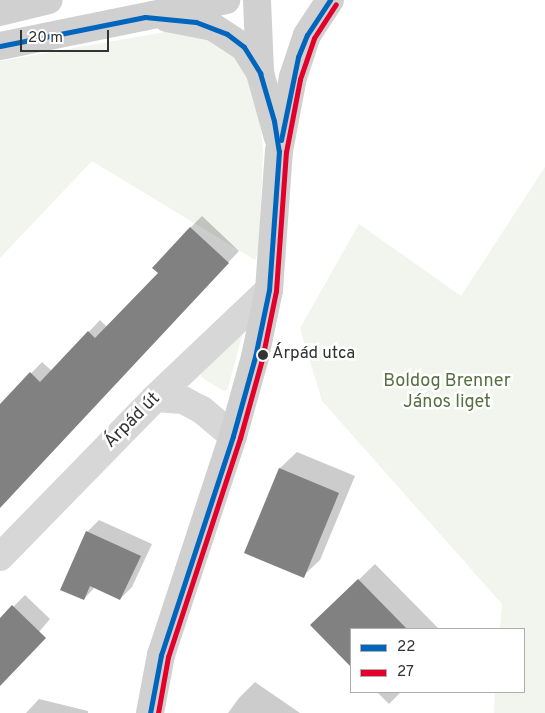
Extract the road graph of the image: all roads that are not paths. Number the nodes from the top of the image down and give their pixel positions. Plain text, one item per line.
1 (49, 0) edge
2 (226, 0) edge
3 (257, 0) edge
4 (330, 0) edge
5 (0, 12) edge
6 (145, 17) junction
7 (0, 46) edge
8 (260, 73) junction
9 (279, 151) junction
10 (269, 290) junction
11 (155, 398) junction
12 (233, 436) junction
13 (0, 557) edge
14 (150, 713) edge

1 - 5 street
2 - 6 street
3 - 8 street
4 - 9 street
6 - 7 street
6 - 8 street
8 - 9 street
9 - 10 street
10 - 11 street, Árpád út
10 - 12 street
11 - 12 street
11 - 13 street, Árpád út
12 - 14 street

